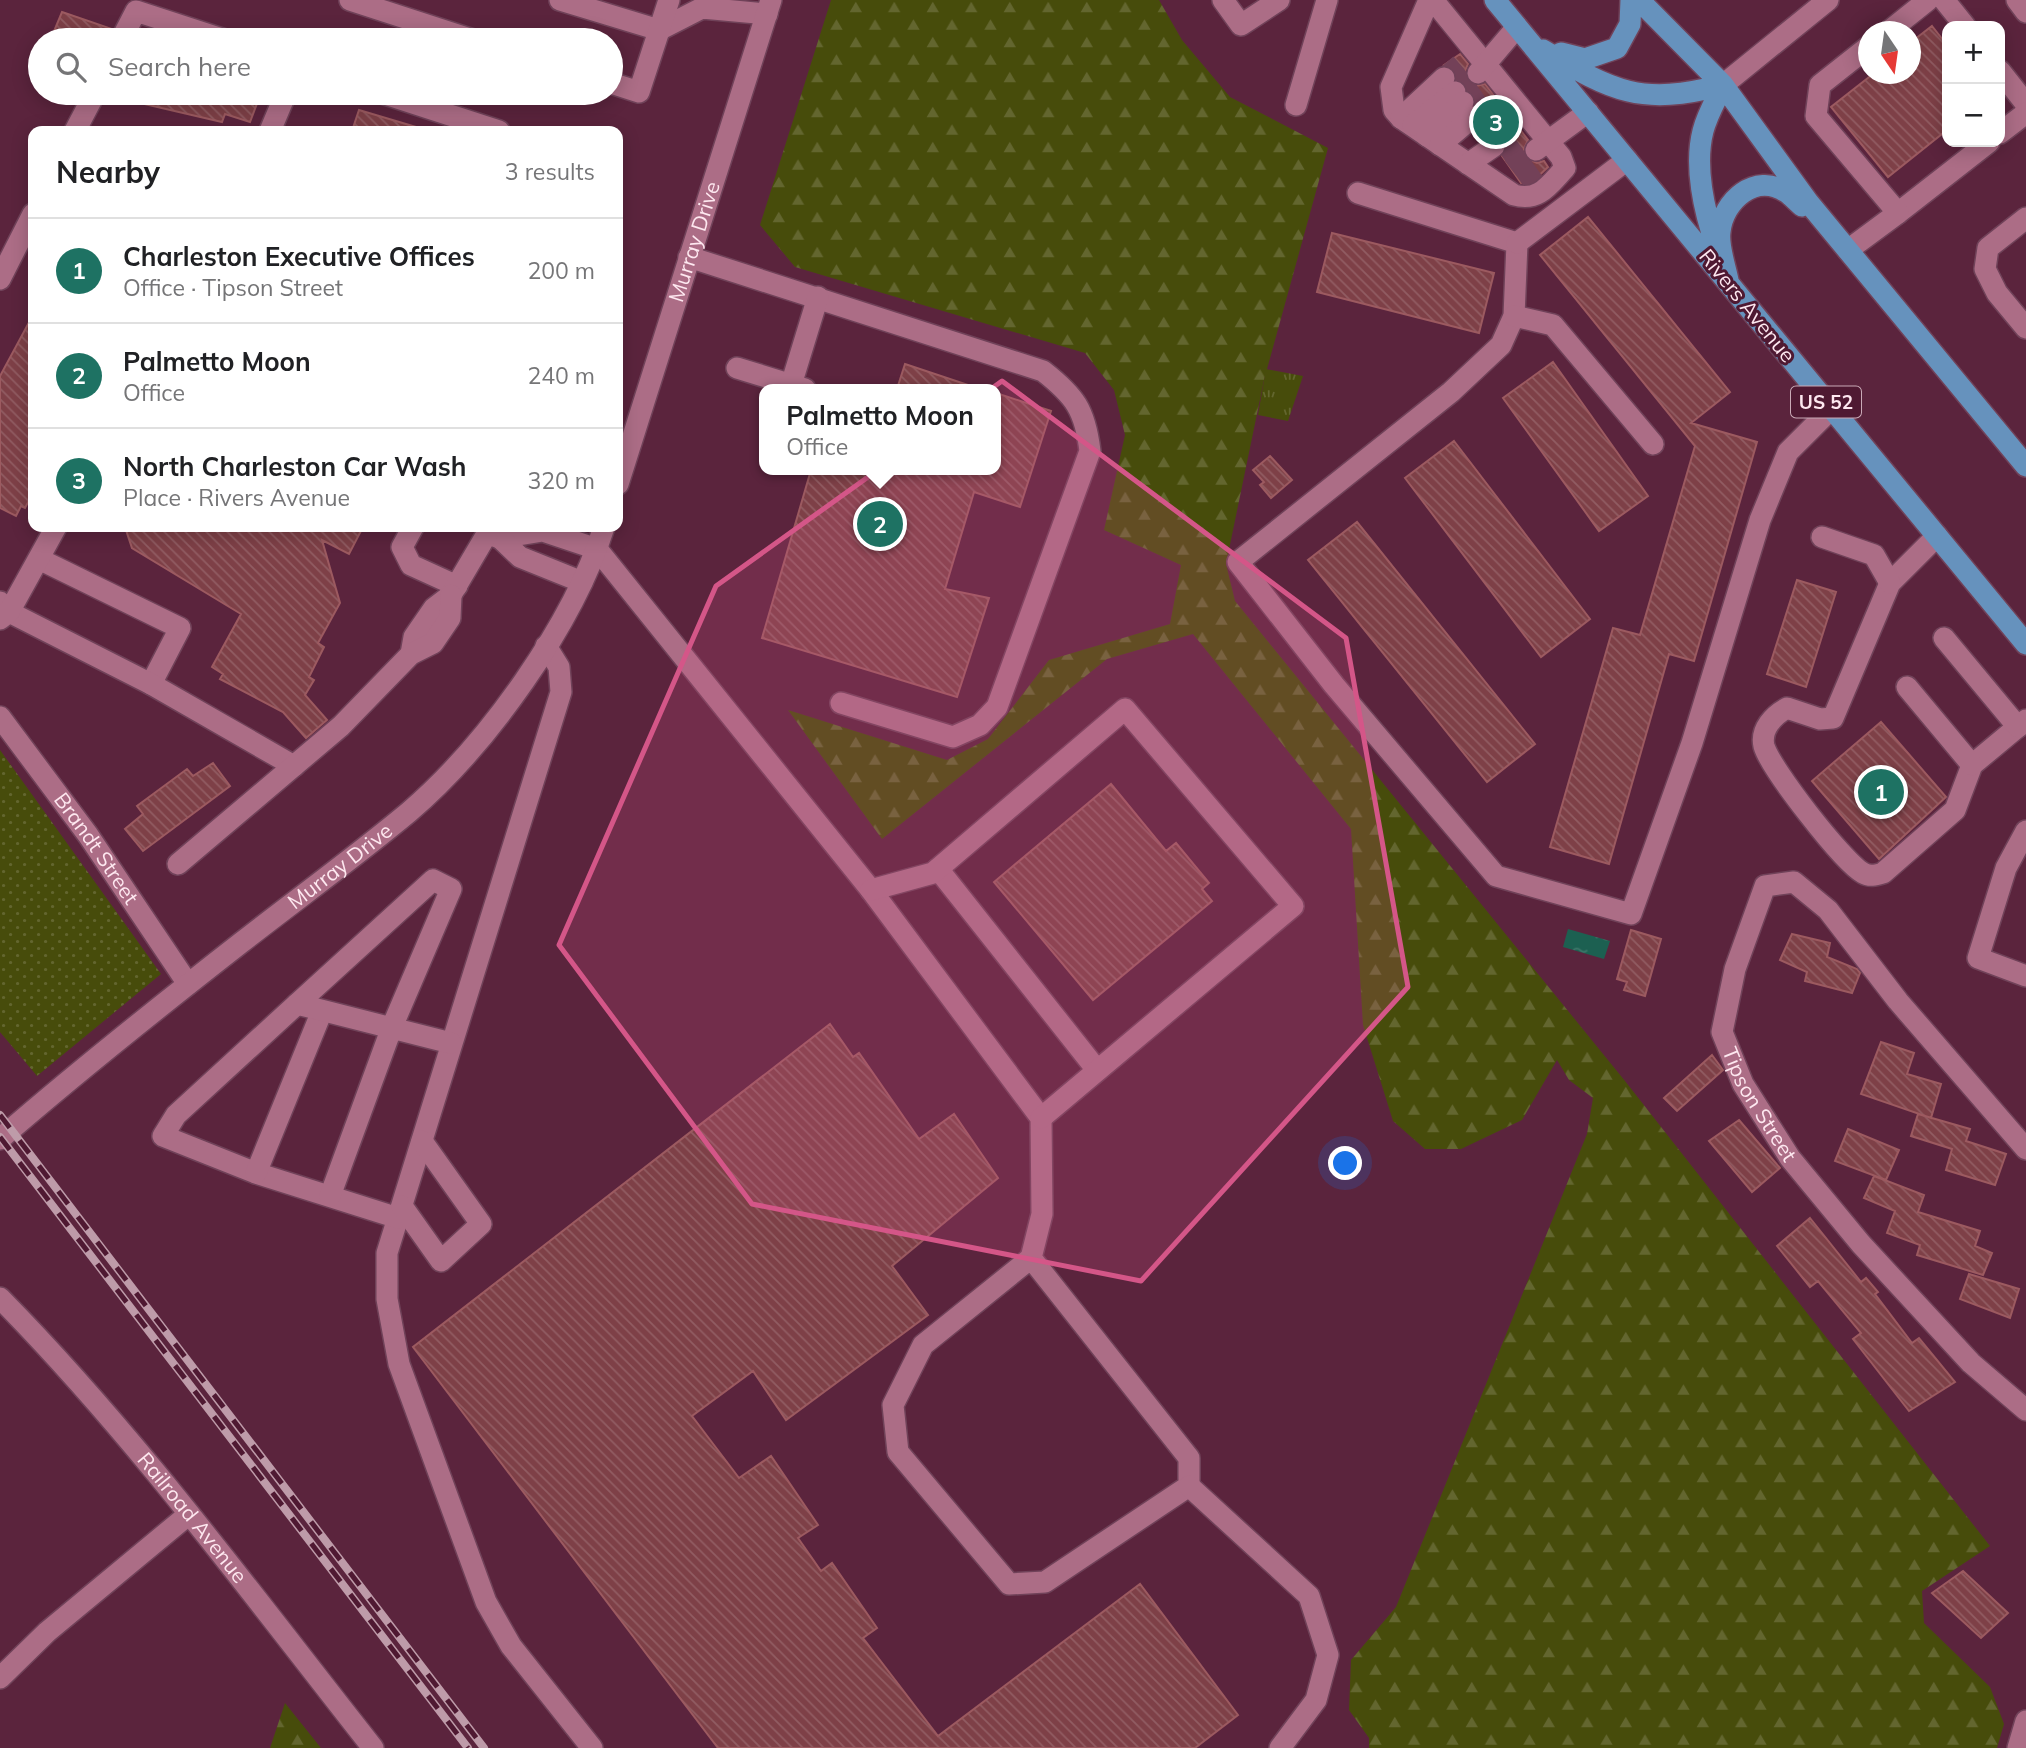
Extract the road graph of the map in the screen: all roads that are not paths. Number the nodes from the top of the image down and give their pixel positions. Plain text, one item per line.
1 (350, 0) edge
2 (560, 0) edge
3 (669, 0) edge
4 (1223, 0) edge
5 (1279, 0) edge
6 (1326, 0) edge
7 (1431, 0) edge
8 (1495, 0) edge
9 (1631, 0) edge
10 (1639, 0) edge
11 (1828, 0) edge
12 (1928, 0) edge
13 (1944, 0) edge
14 (2017, 0) edge
15 (769, 7) edge
16 (2026, 12) edge
17 (1902, 21) edge
18 (1961, 21) edge
19 (127, 28) edge
20 (187, 28) edge
21 (436, 28) edge
22 (659, 30) junction
23 (1524, 34) junction
24 (1858, 55) edge
25 (1487, 75) junction
26 (2005, 77) edge
27 (1723, 85) junction
28 (623, 87) edge
29 (2026, 104) edge
30 (88, 105) edge
31 (281, 105) edge
32 (420, 105) edge
33 (1296, 106) dead end
34 (1588, 112) junction
35 (2026, 113) edge
36 (78, 126) edge
37 (272, 126) edge
38 (484, 126) edge
39 (2005, 129) edge
40 (1420, 131) junction
41 (1538, 140) junction
42 (1983, 147) edge
43 (1627, 160) junction
44 (1358, 193) dead end
45 (1898, 213) junction
46 (2026, 218) edge
47 (28, 224) edge
48 (1517, 243) junction
49 (1842, 243) junction
50 (689, 257) junction
51 (0, 279) edge
52 (1729, 283) junction
53 (818, 297) junction
54 (1514, 316) junction
55 (2026, 328) edge
56 (737, 368) dead end
57 (788, 384) edge
58 (799, 384) edge
59 (1832, 408) junction
60 (1653, 444) dead end
61 (2026, 466) edge
62 (623, 468) edge
63 (53, 532) edge
64 (410, 532) edge
65 (518, 532) edge
66 (546, 532) edge
67 (602, 532) edge
68 (493, 533) edge
69 (1937, 536) junction
70 (1822, 537) dead end
71 (597, 550) junction
72 (38, 559) junction
73 (582, 582) junction
74 (1890, 583) junction
75 (454, 590) junction
76 (3, 611) edge
77 (1944, 638) dead end
78 (2026, 644) edge
79 (547, 646) junction
80 (151, 684) junction
81 (1907, 687) dead end
82 (841, 703) dead end
83 (0, 717) edge
84 (2022, 724) edge
85 (1972, 765) junction
86 (294, 766) junction
87 (2026, 831) edge
88 (178, 864) dead end
89 (938, 869) junction
90 (871, 890) junction
91 (2026, 976) edge
92 (188, 984) junction
93 (297, 1004) junction
94 (322, 1011) junction
95 (392, 1027) junction
96 (451, 1044) junction
97 (1097, 1070) junction
98 (1041, 1118) junction
99 (0, 1139) edge
100 (422, 1141) junction
101 (2026, 1149) edge
102 (256, 1173) junction
103 (330, 1196) junction
104 (400, 1212) junction
105 (1031, 1258) junction
106 (0, 1298) edge
107 (2026, 1410) edge
108 (1189, 1486) junction
109 (188, 1515) junction
110 (0, 1678) edge
111 (2026, 1721) edge
112 (373, 1748) edge
113 (592, 1748) edge
114 (1280, 1748) edge
115 (2018, 1748) edge

1 - 21 street
2 - 22 street
3 - 22 street
4 - 5 street
6 - 33 street
7 - 25 street
7 - 40 street
8 - 23 main road, Rivers Avenue / US 52
9 - 23 main road
10 - 27 main road
11 - 27 street
12 - 17 street
13 - 18 street
14 - 16 street
15 - 22 street
15 - 50 street, Murray Drive
19 - 20 street
22 - 28 street
23 - 25 street
23 - 27 main road
23 - 34 main road, Rivers Avenue / US 52
24 - 45 street
25 - 41 street
26 - 29 street
27 - 49 main road
27 - 52 main road
30 - 36 street
31 - 37 street
32 - 38 street
34 - 41 street
34 - 43 main road, Rivers Avenue / US 52
35 - 39 street
40 - 40 street
40 - 41 street
42 - 45 street
43 - 48 street
43 - 52 main road, Rivers Avenue / US 52
44 - 48 street
45 - 49 street
46 - 55 street
47 - 51 street
48 - 54 street
49 - 52 main road
49 - 61 main road
50 - 53 street
50 - 62 street, Murray Drive
52 - 59 main road, Rivers Avenue / US 52
53 - 58 street
53 - 82 street
54 - 59 street
54 - 60 street
56 - 57 street
59 - 69 main road, Rivers Avenue / US 52
63 - 72 street
64 - 75 street
65 - 68 street
66 - 71 street
67 - 71 street, Murray Drive
68 - 73 street
68 - 75 street
69 - 74 street
69 - 78 main road, Rivers Avenue / US 52
70 - 74 street
71 - 73 street, Murray Drive
71 - 90 street
72 - 76 street
72 - 80 street
73 - 79 street, Murray Drive
74 - 85 street
75 - 86 street
76 - 80 street
77 - 84 street
79 - 92 street, Murray Drive
79 - 96 street
80 - 86 street
81 - 85 street
83 - 92 street, Brandt Street
84 - 85 street
86 - 88 street
87 - 91 street
89 - 90 street
89 - 97 street
89 - 97 street
90 - 98 street
92 - 99 street, Murray Drive
93 - 94 street
93 - 95 street
93 - 102 street
94 - 95 street
94 - 102 street
95 - 96 street
95 - 103 street
96 - 100 street
97 - 98 street
98 - 105 street
100 - 104 street
100 - 104 street
101 - 107 street, Tipson Street
102 - 103 street
103 - 104 street
104 - 113 street
105 - 108 street
105 - 108 street
106 - 109 street, Railroad Avenue
108 - 114 street
109 - 110 street
109 - 112 street, Railroad Avenue
111 - 115 street

